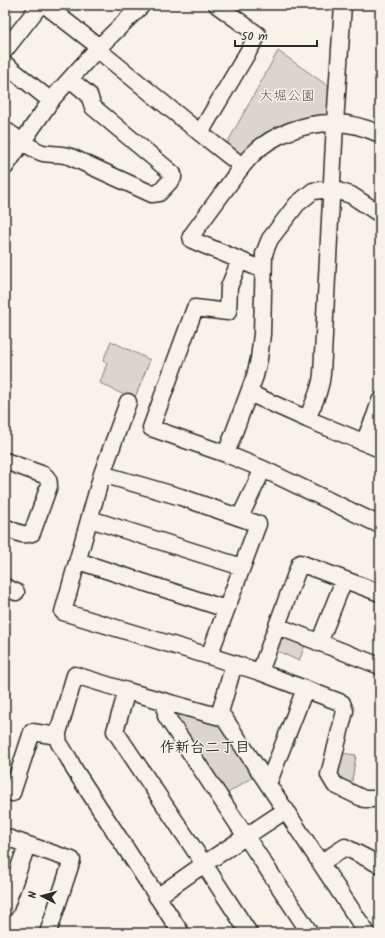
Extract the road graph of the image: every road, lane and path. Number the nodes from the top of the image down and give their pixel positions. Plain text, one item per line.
1 (40, 5) edge
2 (45, 5) edge
3 (217, 5) edge
4 (343, 5) edge
5 (134, 7) edge
6 (98, 48) junction
7 (5, 50) edge
8 (5, 64) edge
9 (70, 79) junction
10 (51, 101) junction
11 (335, 123) junction
12 (5, 130) edge
13 (200, 133) junction
14 (380, 134) edge
15 (22, 142) junction
16 (242, 166) junction
17 (5, 167) edge
18 (331, 189) junction
19 (380, 214) edge
20 (240, 260) junction
21 (263, 270) junction
22 (249, 393) junction
23 (380, 400) edge
24 (128, 402) dead end
25 (307, 419) junction
26 (364, 442) junction
27 (380, 449) edge
28 (226, 454) junction
29 (5, 460) edge
30 (263, 469) junction
31 (102, 474) junction
32 (240, 517) junction
33 (90, 519) junction
34 (380, 526) edge
35 (5, 527) edge
36 (78, 561) junction
37 (242, 567) junction
38 (344, 580) junction
39 (380, 593) edge
40 (226, 609) junction
41 (277, 626) junction
42 (319, 642) junction
43 (209, 656) junction
44 (234, 664) junction
45 (380, 666) edge
46 (260, 672) junction
47 (305, 689) junction
48 (127, 691) junction
49 (166, 702) junction
50 (219, 716) junction
51 (58, 736) junction
52 (268, 784) junction
53 (12, 793) dead end
54 (380, 799) edge
55 (286, 810) junction
56 (5, 837) edge
57 (246, 837) junction
58 (27, 845) junction
59 (321, 863) junction
60 (204, 864) junction
61 (380, 865) edge
62 (157, 897) junction
63 (5, 908) edge
64 (48, 933) edge
65 (181, 933) edge
66 (249, 933) edge
67 (310, 933) edge
68 (366, 933) edge

1 - 7 street
2 - 6 street
3 - 13 street
4 - 11 street
5 - 6 street
6 - 9 street
6 - 13 street
8 - 10 street
9 - 10 street
9 - 15 street
10 - 15 street
11 - 14 street
11 - 16 street
11 - 18 street
12 - 15 street
13 - 16 street
15 - 17 street
16 - 20 street
18 - 19 street
18 - 21 street
18 - 25 street
20 - 21 street
20 - 28 street
21 - 22 street
22 - 25 street
22 - 28 street
23 - 26 street
24 - 31 street
25 - 26 street
26 - 27 street
28 - 30 street
29 - 35 street
30 - 32 street
30 - 34 street
31 - 32 street
31 - 33 street
32 - 37 street
33 - 36 street
33 - 37 street
36 - 40 street
36 - 43 street
37 - 40 street
38 - 39 street
38 - 41 street
38 - 42 street
40 - 43 street
41 - 42 street
41 - 46 street
42 - 45 street
43 - 44 street
44 - 46 street
44 - 50 street
46 - 47 street
47 - 52 street
47 - 54 street
48 - 49 street
48 - 51 street
48 - 60 street
49 - 50 street
49 - 57 street
50 - 52 street
51 - 53 street
51 - 62 street
52 - 55 street
55 - 57 street
55 - 59 street
56 - 58 street
57 - 60 street
57 - 67 street
58 - 63 street
58 - 64 street
59 - 61 street
59 - 68 street
60 - 62 street
60 - 66 street
62 - 65 street

